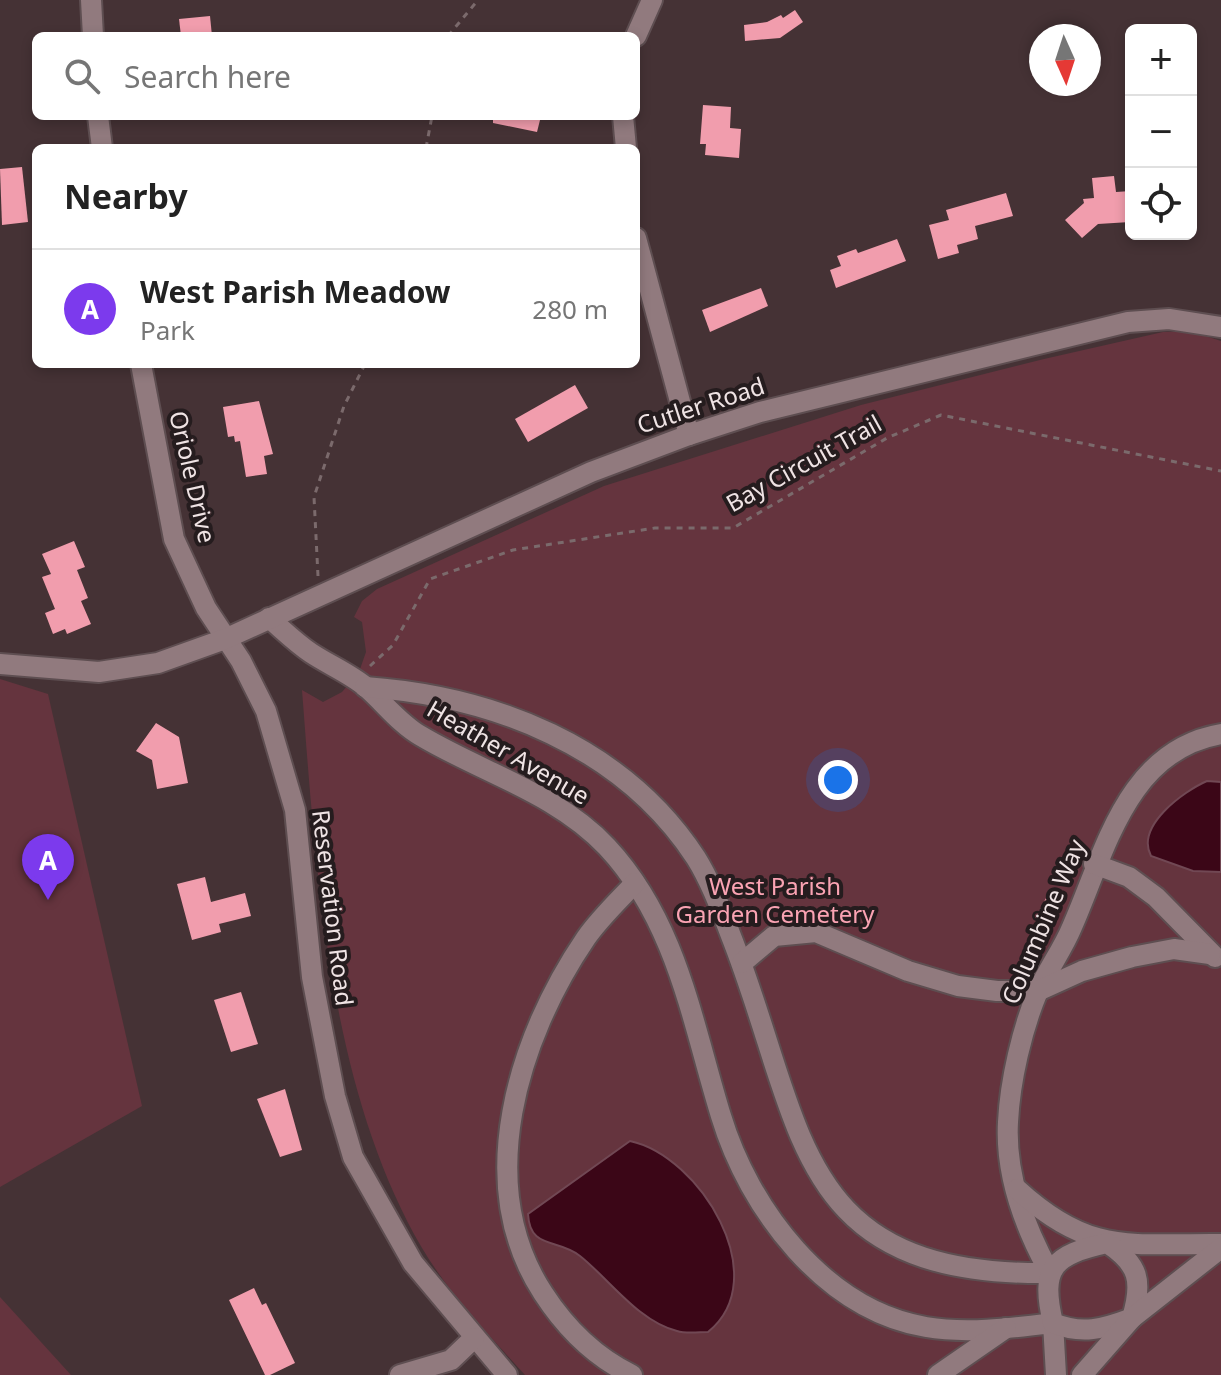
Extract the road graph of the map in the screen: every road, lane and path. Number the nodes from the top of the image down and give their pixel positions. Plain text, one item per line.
1 (91, 0) edge
2 (478, 0) edge
3 (652, 0) edge
4 (93, 32) edge
5 (451, 32) edge
6 (638, 32) edge
7 (98, 120) edge
8 (431, 120) edge
9 (623, 120) edge
10 (102, 144) edge
11 (427, 144) edge
12 (626, 144) edge
13 (640, 253) edge
14 (1221, 327) edge
15 (142, 368) edge
16 (363, 368) edge
17 (689, 435) junction
18 (1221, 471) edge
19 (319, 595) junction
20 (269, 618) junction
21 (225, 639) junction
22 (359, 663) dead end
23 (0, 664) edge
24 (365, 687) junction
25 (1221, 734) edge
26 (1094, 864) junction
27 (635, 883) junction
28 (1216, 958) edge
29 (742, 963) junction
30 (1038, 991) junction
31 (1016, 1188) junction
32 (1107, 1243) junction
33 (1221, 1246) edge
34 (1050, 1273) junction
35 (1132, 1318) junction
36 (1053, 1323) junction
37 (1006, 1328) junction
38 (474, 1338) junction
39 (400, 1375) edge
40 (507, 1375) edge
41 (632, 1375) edge
42 (938, 1375) edge
43 (1056, 1375) edge
44 (1082, 1375) edge

1 - 4 street
2 - 5 path
3 - 6 street
7 - 10 street
8 - 11 path
9 - 12 street
13 - 17 street
14 - 17 street, Cutler Road
15 - 21 street, Oriole Drive
16 - 19 path
17 - 19 street, Cutler Road
18 - 22 path, Bay Circuit Trail
19 - 20 street, Cutler Road
20 - 21 street, Cutler Road
20 - 24 street
21 - 23 street
21 - 38 street, Reservation Road
24 - 27 street, Heather Avenue
24 - 29 street, Heather Avenue
25 - 26 street, Columbine Way
26 - 28 street
26 - 30 street, Columbine Way
27 - 37 street, Heather Avenue
27 - 41 street
28 - 30 street
29 - 30 street
29 - 34 street, Heather Avenue
30 - 31 street, Columbine Way
31 - 32 street
31 - 34 street, Columbine Way
32 - 33 street
32 - 34 street
32 - 35 street
33 - 35 street
34 - 36 street
35 - 36 street
35 - 44 street
36 - 37 street, Heather Avenue
36 - 43 street
37 - 42 street
38 - 39 street
38 - 40 street, Reservation Road

